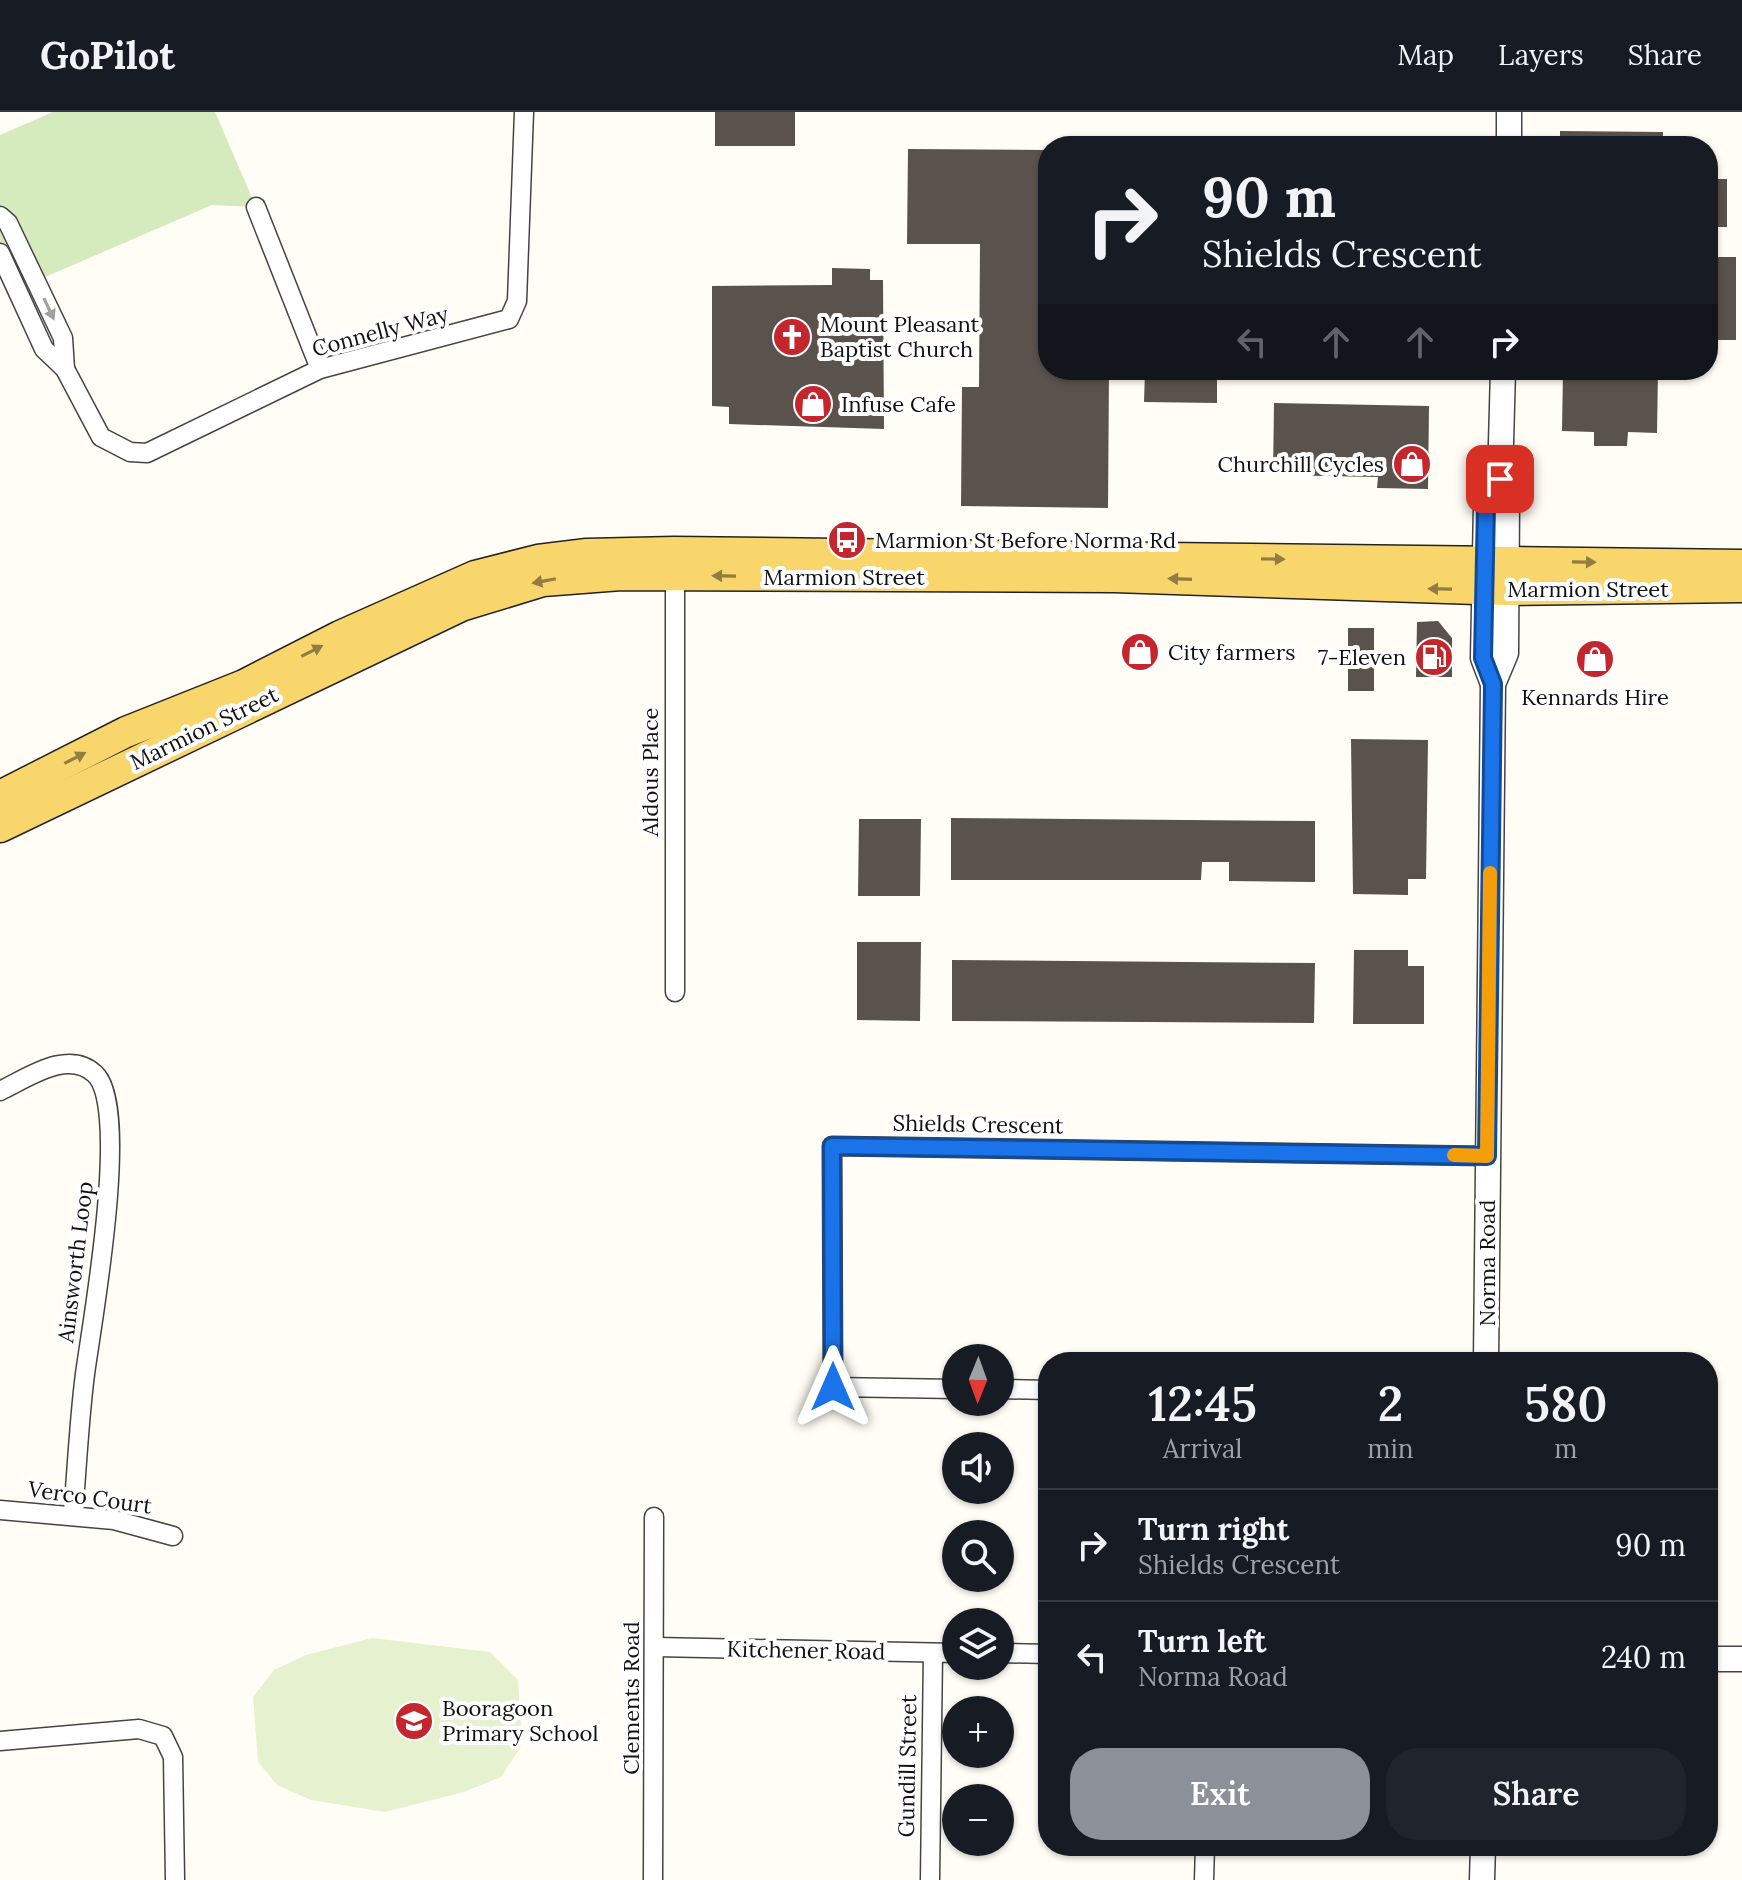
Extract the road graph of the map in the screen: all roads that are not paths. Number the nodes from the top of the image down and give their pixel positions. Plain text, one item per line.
1 (524, 112) edge
2 (1509, 112) edge
3 (1509, 136) edge
4 (256, 207) dead end
5 (0, 216) edge
6 (26, 261) junction
7 (2, 265) edge
8 (35, 281) junction
9 (8, 294) edge
10 (65, 369) junction
11 (320, 369) junction
12 (1503, 380) edge
13 (1496, 560) junction
14 (675, 564) junction
15 (1742, 565) edge
16 (1742, 587) edge
17 (1495, 590) junction
18 (4, 810) edge
19 (675, 992) dead end
20 (0, 1091) edge
21 (1487, 1156) junction
22 (1486, 1352) edge
23 (942, 1389) edge
24 (1014, 1389) edge
25 (1038, 1390) edge
26 (0, 1510) edge
27 (73, 1514) junction
28 (654, 1517) dead end
29 (173, 1536) dead end
30 (656, 1647) junction
31 (933, 1653) junction
32 (942, 1653) edge
33 (1014, 1653) edge
34 (1038, 1654) edge
35 (1718, 1659) edge
36 (1742, 1659) edge
37 (0, 1741) edge
38 (1205, 1856) edge
39 (1483, 1856) edge
40 (175, 1880) edge
41 (653, 1880) edge
42 (930, 1880) edge
43 (1204, 1880) edge
44 (1482, 1880) edge

1 - 11 street, Connelly Way
2 - 3 street
4 - 11 street
5 - 6 street, Connelly Way
6 - 7 street
6 - 8 street, Connelly Way
7 - 9 street, Connelly Way
8 - 9 street
8 -> 10 street, Connelly Way
9 - 10 street, Connelly Way
10 - 11 street, Connelly Way
12 - 13 street, Norma Road
14 -> 13 main road, Marmion Street
13 -> 15 main road, Marmion Street
13 - 17 street, Norma Road
17 -> 14 main road, Marmion Street
14 - 18 main road, Marmion Street
14 - 19 street, Aldous Place
16 - 17 main road, Marmion Street
17 - 21 street, Norma Road
20 - 27 street, Ainsworth Loop
21 - 22 street, Norma Road
21 - 23 street, Shields Crescent
24 - 25 street
26 - 27 street, Verco Court
27 - 29 street, Verco Court
28 - 30 street, Clements Road
30 - 31 street, Kitchener Road
30 - 41 street, Clements Road
31 - 32 street, Kitchener Road
31 - 42 street, Gundill Street
33 - 34 street
35 - 36 street
37 - 40 street
38 - 43 street
39 - 44 street

